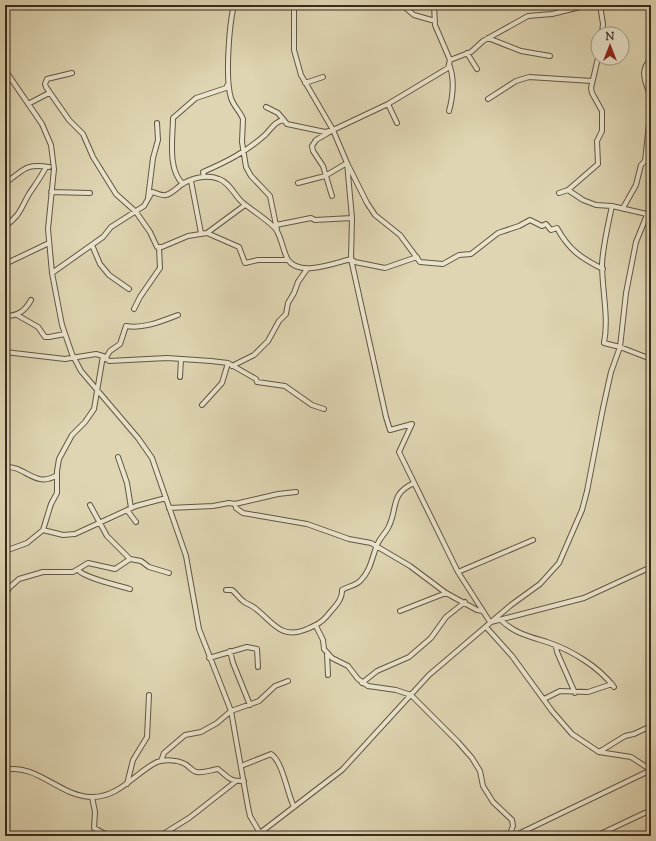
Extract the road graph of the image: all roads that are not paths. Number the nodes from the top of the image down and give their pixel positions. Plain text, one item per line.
1 (234, 5) edge
2 (294, 5) edge
3 (402, 5) edge
4 (434, 5) edge
5 (588, 5) edge
6 (600, 5) edge
7 (435, 21) junction
8 (603, 26) edge
9 (488, 38) junction
10 (467, 53) junction
11 (550, 56) dead end
12 (651, 58) edge
13 (450, 62) junction
14 (596, 66) edge
15 (477, 69) dead end
16 (5, 70) edge
17 (72, 73) dead end
18 (323, 77) dead end
19 (592, 81) junction
20 (228, 83) junction
21 (305, 83) junction
22 (49, 93) junction
23 (488, 99) dead end
24 (28, 104) junction
25 (388, 104) junction
26 (651, 105) edge
27 (266, 107) dead end
28 (449, 111) dead end
29 (284, 120) junction
30 (157, 123) dead end
31 (397, 123) dead end
32 (650, 126) edge
33 (333, 130) junction
34 (243, 153) junction
35 (347, 163) junction
36 (46, 167) junction
37 (54, 169) junction
38 (325, 176) junction
39 (204, 177) junction
40 (191, 181) junction
41 (5, 183) edge
42 (298, 183) dead end
43 (183, 184) junction
44 (359, 186) junction
45 (568, 190) junction
46 (350, 191) junction
47 (51, 192) junction
48 (559, 192) dead end
49 (90, 193) dead end
50 (332, 196) dead end
51 (148, 200) junction
52 (245, 205) junction
53 (651, 205) edge
54 (612, 206) junction
55 (623, 208) junction
56 (136, 212) junction
57 (649, 214) edge
58 (352, 218) junction
59 (271, 224) junction
60 (277, 225) junction
61 (5, 226) edge
62 (277, 231) junction
63 (201, 233) junction
64 (207, 233) junction
65 (49, 243) junction
66 (92, 245) junction
67 (159, 247) junction
68 (417, 257) junction
69 (351, 259) junction
70 (288, 260) junction
71 (5, 264) edge
72 (307, 269) junction
73 (602, 269) junction
74 (52, 273) junction
75 (129, 289) dead end
76 (31, 300) dead end
77 (134, 309) dead end
78 (17, 315) junction
79 (178, 315) dead end
80 (5, 316) edge
81 (65, 334) junction
82 (620, 347) junction
83 (5, 352) edge
84 (104, 357) junction
85 (75, 359) junction
86 (181, 359) junction
87 (651, 360) edge
88 (228, 363) junction
89 (232, 366) junction
90 (180, 377) dead end
91 (98, 392) junction
92 (202, 405) dead end
93 (324, 409) dead end
94 (118, 457) dead end
95 (5, 467) edge
96 (57, 475) junction
97 (414, 483) junction
98 (296, 492) dead end
99 (166, 498) junction
100 (234, 504) junction
101 (90, 505) dead end
102 (169, 508) junction
103 (129, 509) junction
104 (136, 522) dead end
105 (100, 523) junction
106 (43, 530) junction
107 (533, 540) dead end
108 (376, 547) junction
109 (5, 551) edge
110 (130, 559) junction
111 (651, 567) edge
112 (78, 570) junction
113 (458, 572) junction
114 (169, 573) dead end
115 (130, 589) dead end
116 (226, 590) dead end
117 (446, 593) junction
118 (5, 595) edge
119 (465, 602) junction
120 (400, 611) dead end
121 (483, 611) junction
122 (502, 621) junction
123 (490, 622) junction
124 (316, 626) junction
125 (486, 627) junction
126 (556, 646) junction
127 (230, 651) junction
128 (327, 653) junction
129 (209, 658) junction
130 (258, 667) dead end
131 (328, 675) dead end
132 (288, 681) dead end
133 (362, 683) junction
134 (575, 693) junction
135 (411, 695) junction
136 (149, 696) dead end
137 (544, 698) junction
138 (250, 705) junction
139 (231, 711) junction
140 (651, 726) edge
141 (599, 752) junction
142 (161, 761) junction
143 (241, 766) junction
144 (5, 770) edge
145 (651, 770) edge
146 (244, 781) junction
147 (235, 782) junction
148 (127, 784) junction
149 (92, 797) junction
150 (294, 807) junction
151 (651, 810) edge
152 (260, 832) junction
153 (108, 836) edge
154 (160, 836) edge
155 (256, 836) edge
156 (509, 836) edge
157 (514, 836) edge
158 (596, 836) edge

1 - 20 street
2 - 21 street
3 - 7 street
4 - 7 street
5 - 9 street
6 - 8 street
7 - 13 street
9 - 10 street
9 - 11 street
10 - 13 street
10 - 15 street
12 - 26 street
13 - 25 street
13 - 28 street
14 - 19 street
16 - 24 street
17 - 22 street
18 - 21 street
19 - 23 street
19 - 45 street
20 - 34 street
20 - 43 street
21 - 33 street
22 - 24 street
22 - 56 street
24 - 37 street
25 - 31 street
25 - 33 street
26 - 32 street
27 - 29 street
29 - 33 street
29 - 34 street
30 - 51 street
32 - 55 street
33 - 35 street
33 - 38 street
34 - 39 street
34 - 60 street
35 - 38 street
35 - 44 street
35 - 46 street
36 - 37 street
36 - 41 street
36 - 61 street
37 - 47 street
38 - 42 street
38 - 50 street
39 - 40 street
39 - 52 street
40 - 43 street
40 - 63 street
43 - 51 street
44 - 46 street
44 - 68 street
45 - 48 street
45 - 54 street
46 - 58 street
47 - 49 street
47 - 65 street
51 - 56 street
52 - 59 street
52 - 64 street
53 - 57 street
54 - 55 street
54 - 73 street
55 - 57 street
56 - 66 street
56 - 67 street
57 - 82 street
58 - 60 street
58 - 69 street
59 - 60 street
59 - 62 street
60 - 62 street
62 - 70 street
63 - 64 street
63 - 67 street
64 - 70 street
65 - 71 street
65 - 74 street
66 - 74 street
66 - 75 street
67 - 77 street
68 - 69 street
68 - 73 street
69 - 72 street
69 - 97 street
70 - 72 street
72 - 89 street
73 - 82 street
74 - 81 street
76 - 78 street
78 - 80 street
78 - 81 street
79 - 84 street
81 - 85 street
82 - 87 street
82 - 123 street
83 - 85 street
84 - 85 street
84 - 86 street
84 - 91 street
85 - 91 street
86 - 88 street
86 - 90 street
88 - 89 street
88 - 92 street
89 - 93 street
91 - 96 street
91 - 99 street
94 - 103 street
95 - 96 street
96 - 106 street
97 - 108 street
97 - 113 street
98 - 100 street
99 - 102 street
99 - 103 street
100 - 102 street
100 - 108 street
101 - 105 street
102 - 129 street
103 - 104 street
103 - 105 street
105 - 106 street
105 - 110 street
106 - 109 street
107 - 113 street
108 - 117 street
108 - 124 street
110 - 112 street
110 - 114 street
111 - 122 street
112 - 115 street
112 - 118 street
113 - 121 street
116 - 124 street
117 - 119 street
117 - 120 street
119 - 121 street
119 - 133 street
121 - 123 street
122 - 123 street
122 - 126 street
123 - 125 street
124 - 128 street
125 - 135 street
125 - 137 street
126 - 134 street
126 - 134 street
127 - 129 street
127 - 130 street
127 - 138 street
128 - 131 street
128 - 133 street
129 - 139 street
132 - 138 street
133 - 135 street
134 - 137 street
135 - 150 street
135 - 156 street
136 - 148 street
137 - 141 street
138 - 139 street
139 - 142 street
139 - 143 street
140 - 141 street
141 - 145 street
142 - 147 street
142 - 148 street
143 - 146 street
143 - 150 street
144 - 149 street
145 - 157 street
146 - 147 street
146 - 152 street
147 - 154 street
148 - 149 street
149 - 153 street
150 - 152 street
151 - 158 street
152 - 155 street

